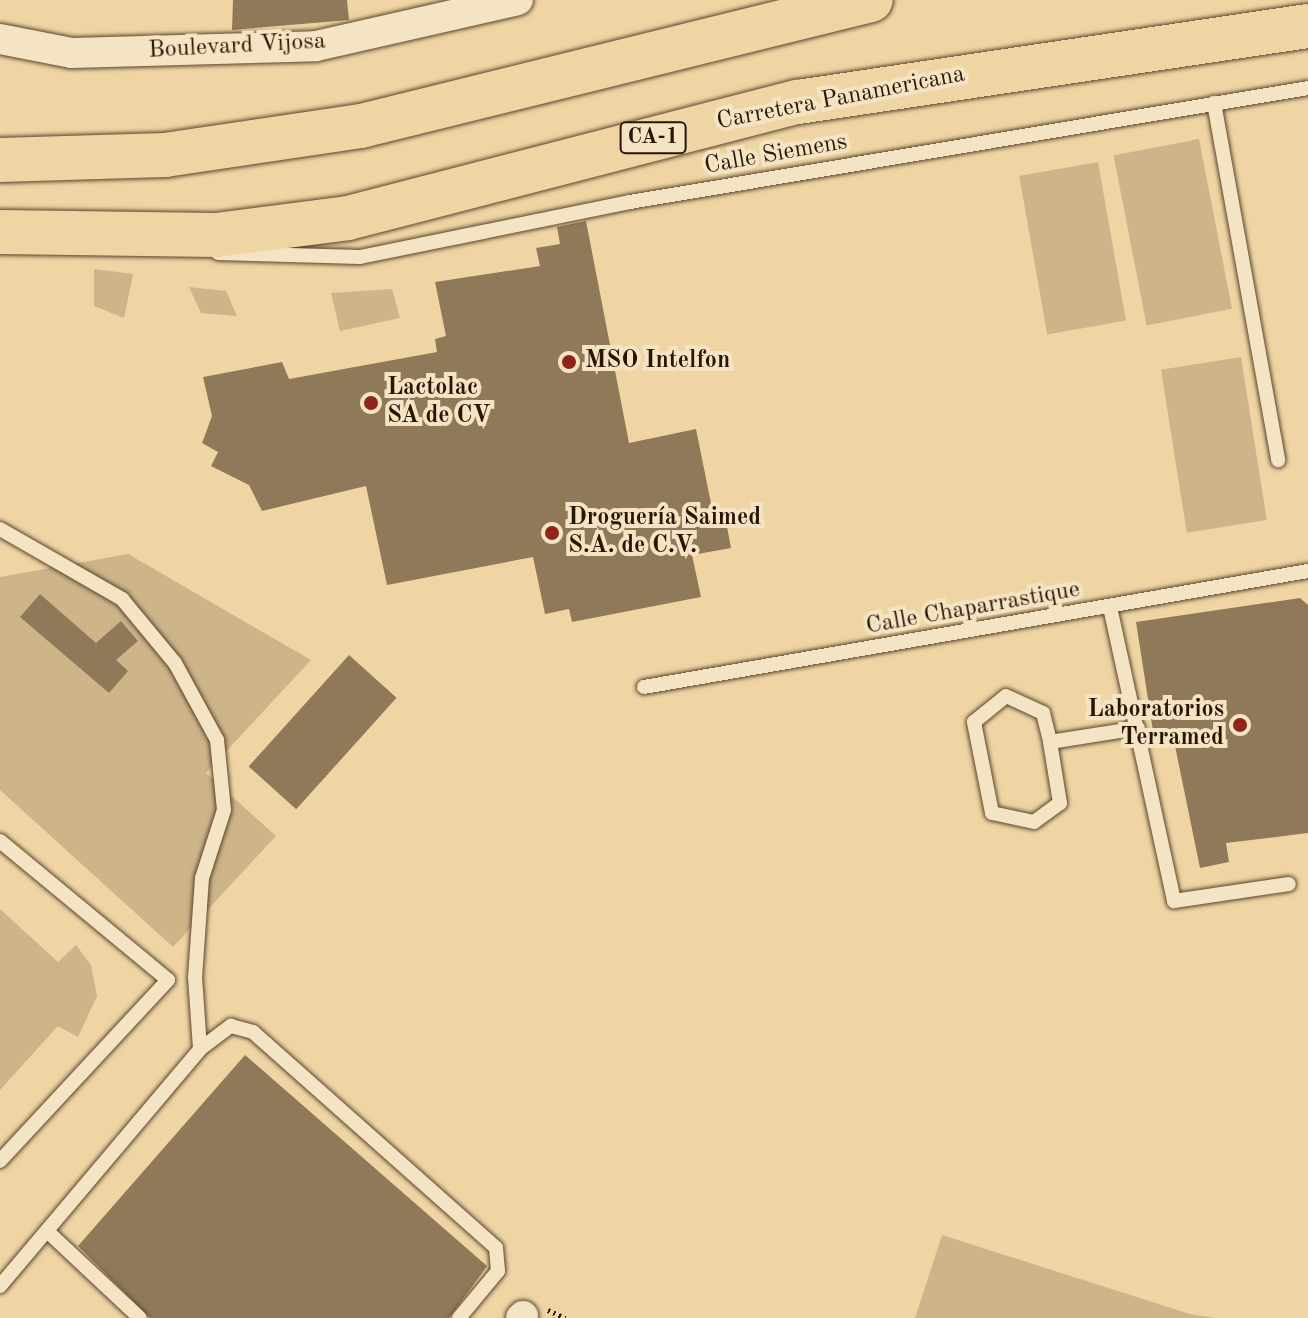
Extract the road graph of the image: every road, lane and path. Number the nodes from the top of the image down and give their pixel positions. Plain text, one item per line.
1 (518, 0) edge
2 (871, 0) edge
3 (1308, 26) edge
4 (0, 39) edge
5 (1308, 88) edge
6 (1214, 103) junction
7 (0, 160) edge
8 (3, 233) edge
9 (110, 237) junction
10 (1278, 460) dead end
11 (0, 529) edge
12 (1308, 571) edge
13 (1110, 607) junction
14 (644, 687) dead end
15 (1138, 728) junction
16 (1050, 742) junction
17 (0, 841) edge
18 (1289, 884) dead end
19 (200, 1049) junction
20 (0, 1161) edge
21 (47, 1231) junction
22 (0, 1286) edge
23 (140, 1318) edge
24 (459, 1318) edge

1 - 4 street, Boulevard Vijosa
2 - 7 main road
3 - 9 main road, Carretera Panamericana / CA-1
5 - 6 lane, Calle Siemens
6 - 9 lane, Calle Siemens
6 - 10 lane
8 - 9 main road, Carretera Panamericana / CA-1
11 - 19 lane
12 - 13 lane, Calle Chaparrastique
13 - 14 lane, Calle Chaparrastique
13 - 15 lane
15 - 16 lane
15 - 18 lane
16 - 16 lane
17 - 20 lane
19 - 21 lane
19 - 24 lane
21 - 22 lane
21 - 23 lane

